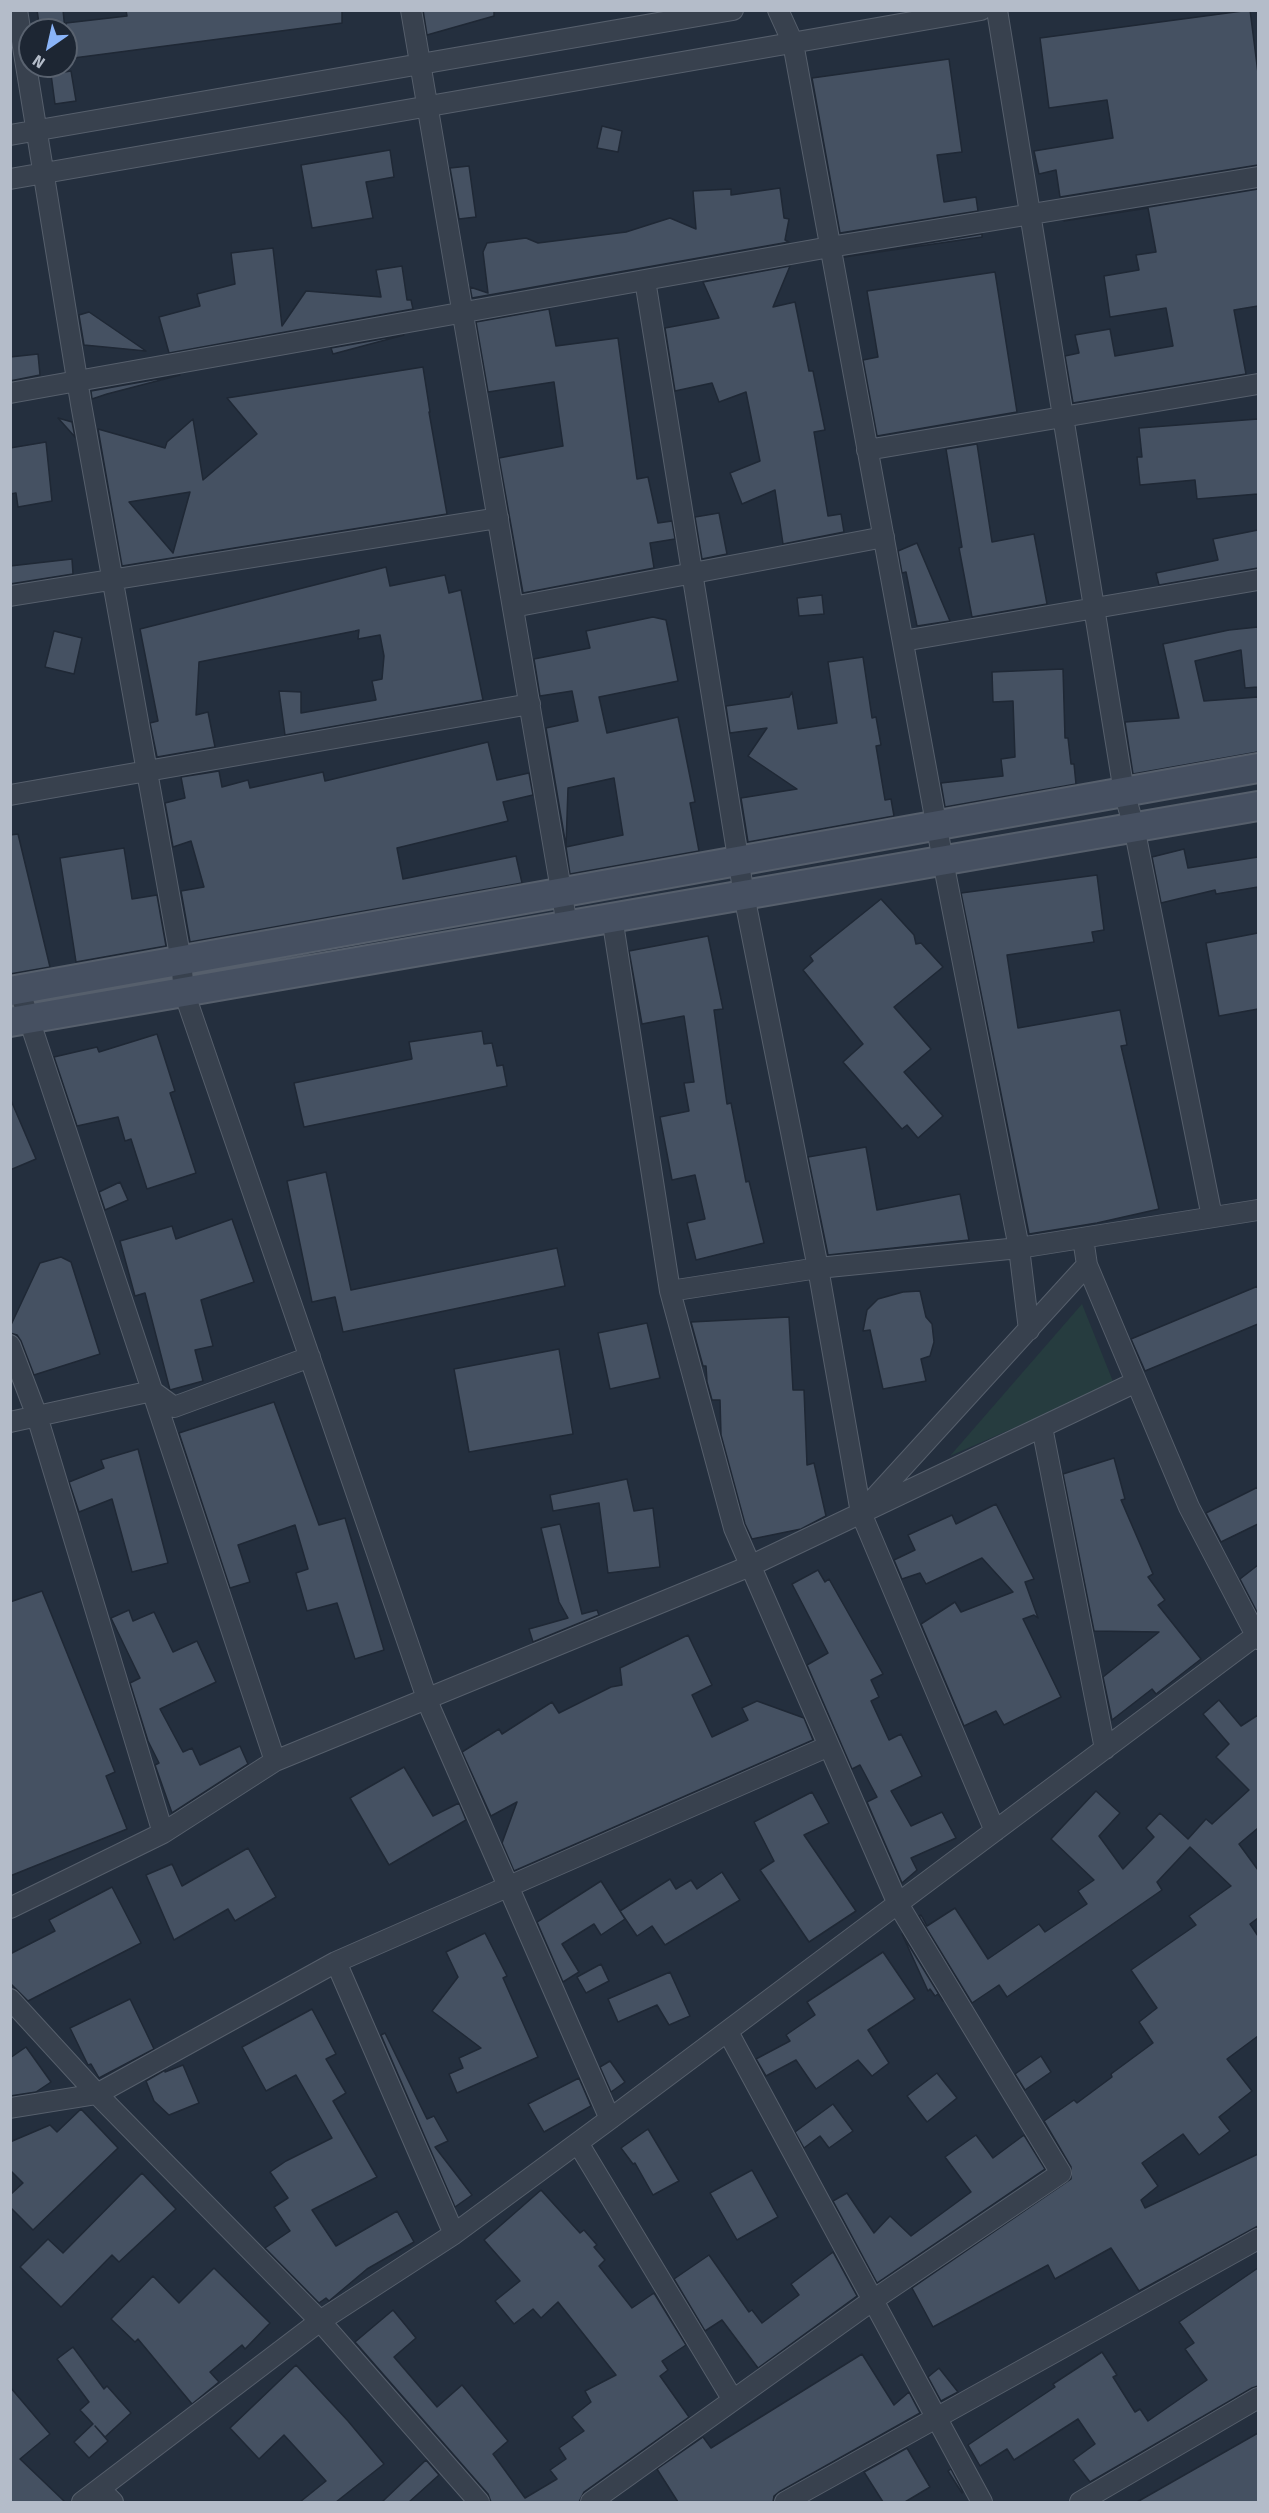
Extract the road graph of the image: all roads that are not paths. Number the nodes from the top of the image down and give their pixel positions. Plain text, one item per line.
1 (17, 10) edge
2 (411, 10) edge
3 (733, 10) edge
4 (778, 10) edge
5 (981, 10) edge
6 (998, 10) edge
7 (792, 43) junction
8 (421, 64) junction
9 (427, 106) junction
10 (37, 131) junction
11 (10, 135) edge
12 (42, 173) junction
13 (1258, 177) edge
14 (10, 179) edge
15 (1030, 214) junction
16 (830, 247) junction
17 (645, 280) junction
18 (462, 312) junction
19 (77, 381) junction
20 (1258, 384) edge
21 (10, 393) edge
22 (1063, 417) junction
23 (867, 450) junction
24 (498, 518) junction
25 (884, 537) junction
26 (692, 573) junction
27 (112, 580) junction
28 (1258, 580) edge
29 (10, 596) edge
30 (513, 607) junction
31 (1094, 609) junction
32 (903, 642) junction
33 (530, 704) junction
34 (1258, 768) edge
35 (147, 771) junction
36 (1124, 792) junction
37 (10, 795) edge
38 (1258, 806) edge
39 (938, 826) junction
40 (1134, 827) junction
41 (738, 861) junction
42 (943, 861) junction
43 (562, 893) junction
44 (744, 895) junction
45 (612, 917) junction
46 (567, 925) junction
47 (181, 961) junction
48 (15, 990) edge
49 (184, 992) junction
50 (20, 1020) edge
51 (1258, 1210) edge
52 (1212, 1217) junction
53 (1083, 1238) junction
54 (1019, 1248) junction
55 (1088, 1266) junction
56 (818, 1268) junction
57 (670, 1291) junction
58 (1029, 1330) junction
59 (10, 1345) edge
60 (310, 1357) junction
61 (1136, 1382) junction
62 (152, 1391) junction
63 (37, 1416) junction
64 (10, 1422) edge
65 (1041, 1427) junction
66 (861, 1513) junction
67 (750, 1566) junction
68 (1258, 1637) edge
69 (427, 1698) junction
70 (829, 1746) junction
71 (1105, 1749) junction
72 (275, 1761) junction
73 (995, 1831) junction
74 (164, 1833) junction
75 (508, 1886) junction
76 (898, 1904) junction
77 (10, 1908) edge
78 (336, 1962) junction
79 (10, 1999) edge
80 (728, 2032) junction
81 (97, 2094) junction
82 (10, 2108) edge
83 (610, 2119) junction
84 (578, 2144) junction
85 (453, 2234) junction
86 (1258, 2239) edge
87 (873, 2300) junction
88 (320, 2321) junction
89 (1258, 2398) edge
90 (734, 2400) junction
91 (936, 2418) junction
92 (106, 2496) edge
93 (82, 2502) edge
94 (479, 2502) edge
95 (591, 2502) edge
96 (785, 2502) edge
97 (982, 2502) edge
98 (1080, 2502) edge

1 - 10 street
2 - 8 street
3 - 8 street
4 - 7 street
5 - 7 street
6 - 15 street
7 - 9 street
7 - 16 street
8 - 9 street
8 - 10 street
9 - 12 street
9 - 18 street
10 - 11 street
10 - 12 street
12 - 14 street
12 - 19 street
13 - 15 street
15 - 16 street
15 - 22 street
16 - 17 street
16 - 23 street
17 - 18 street
17 - 26 street
18 - 19 street
18 - 24 street
19 - 21 street
19 - 27 street
20 - 22 street
22 - 23 street
22 - 31 street
23 - 25 street
24 - 27 street
24 - 30 street
25 - 26 street
25 - 32 street
26 - 30 street
26 - 41 street
27 - 29 street
27 - 35 street
28 - 31 street
30 - 33 street
31 - 32 street
31 - 36 street
32 - 39 street
33 - 35 street
33 - 43 street
34 - 36 main road
35 - 37 street
35 - 47 street
36 - 39 main road
36 - 40 street
38 - 40 main road
39 - 41 main road
39 - 42 street
40 - 42 main road
40 - 52 street
41 - 43 main road
41 - 44 street
42 - 44 main road
42 - 54 street
43 - 46 street
43 - 47 main road
44 - 45 main road
44 - 56 street
45 - 46 main road
45 - 57 street
46 - 49 main road
47 - 48 main road
47 - 49 street
48 - 50 street
49 - 50 main road
49 - 60 street
50 - 62 street
51 - 52 street
52 - 53 street
53 - 54 street
53 - 55 street
54 - 56 street
54 - 58 street
55 - 58 street
55 - 61 street
56 - 57 street
56 - 66 street
57 - 67 street
58 - 66 street
59 - 63 street
60 - 62 street
60 - 69 street
61 - 65 street
61 - 68 street
62 - 63 street
62 - 72 street
63 - 64 street
63 - 74 street
65 - 66 street
65 - 71 street
66 - 67 street
66 - 73 street
67 - 69 street
67 - 70 street
68 - 71 street
69 - 72 street
69 - 75 street
70 - 75 street
70 - 76 street
71 - 73 street
72 - 74 street
73 - 76 street
74 - 77 street
75 - 78 street
75 - 83 street
76 - 80 street
76 - 87 street
78 - 81 street
78 - 85 street
79 - 81 street
80 - 83 street
80 - 87 street
81 - 82 street
81 - 88 street
83 - 84 street
84 - 85 street
84 - 90 street
85 - 88 street
86 - 91 street
87 - 90 street
87 - 91 street
88 - 92 street
88 - 94 street
89 - 98 street
90 - 95 street
91 - 96 street
91 - 97 street
92 - 93 street

